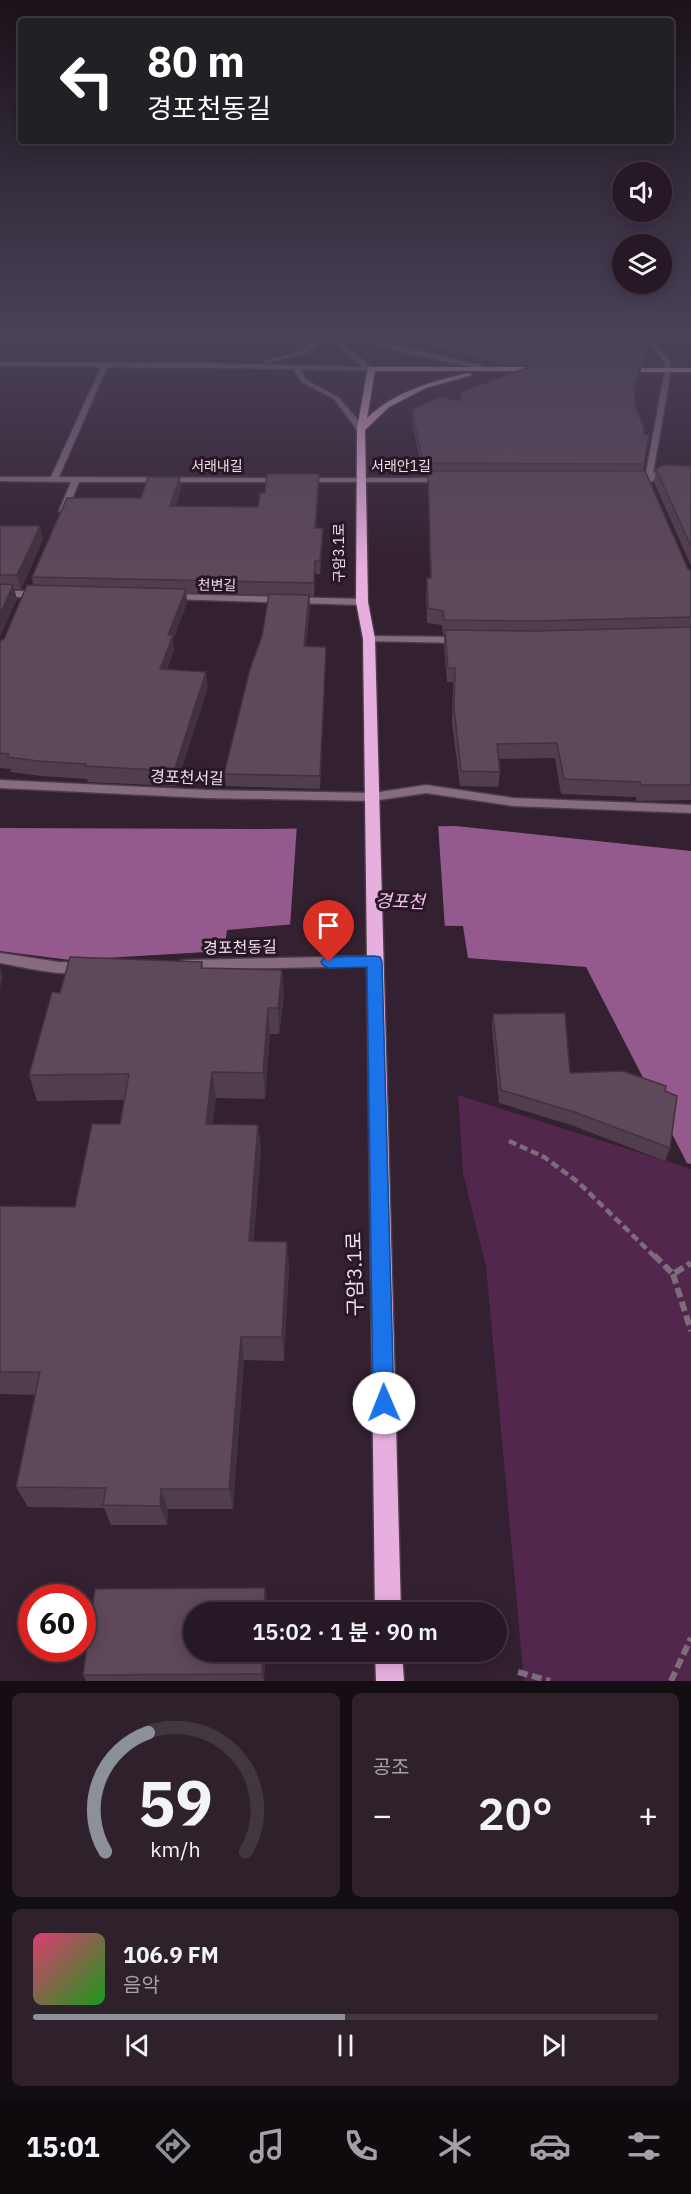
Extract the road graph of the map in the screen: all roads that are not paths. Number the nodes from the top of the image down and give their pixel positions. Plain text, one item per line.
1 (84, 411) edge
2 (347, 411) edge
3 (364, 411) edge
4 (379, 411) edge
5 (660, 411) edge
6 (361, 429) junction
7 (691, 473) edge
8 (0, 479) edge
9 (54, 479) junction
10 (76, 479) junction
11 (362, 480) junction
12 (457, 480) edge
13 (623, 480) edge
14 (647, 480) junction
15 (651, 490) edge
16 (59, 521) edge
17 (32, 583) edge
18 (0, 594) edge
19 (28, 594) junction
20 (52, 594) edge
21 (159, 597) edge
22 (362, 602) junction
23 (23, 604) edge
24 (369, 639) junction
25 (475, 640) edge
26 (0, 784) edge
27 (373, 803) junction
28 (691, 809) edge
29 (0, 958) edge
30 (374, 962) junction
31 (176, 965) edge
32 (94, 966) edge
33 (388, 1602) edge
34 (389, 1662) edge
35 (390, 1681) edge

1 - 9 street
2 - 6 street
3 - 6 main road, 구암3.1로
4 - 6 main road
5 - 14 street
6 - 11 main road, 구암3.1로
7 - 14 street
8 - 9 street, 서래내길
9 - 10 street, 서래내길
10 - 11 street, 서래내길
10 - 16 street
11 - 12 street, 서래안1길
11 - 22 main road, 구암3.1로
13 - 14 street
14 - 15 street
17 - 19 street
18 - 19 street
19 - 20 street
19 - 23 street
21 - 22 street, 천변길
22 - 24 main road, 구암3.1로
24 - 25 street
24 - 27 main road, 구암3.1로
26 - 27 street, 경포천서길
27 - 28 street
27 - 30 main road, 구암3.1로
29 - 32 street
30 - 31 street, 경포천동길
30 - 33 main road, 구암3.1로
34 - 35 main road

